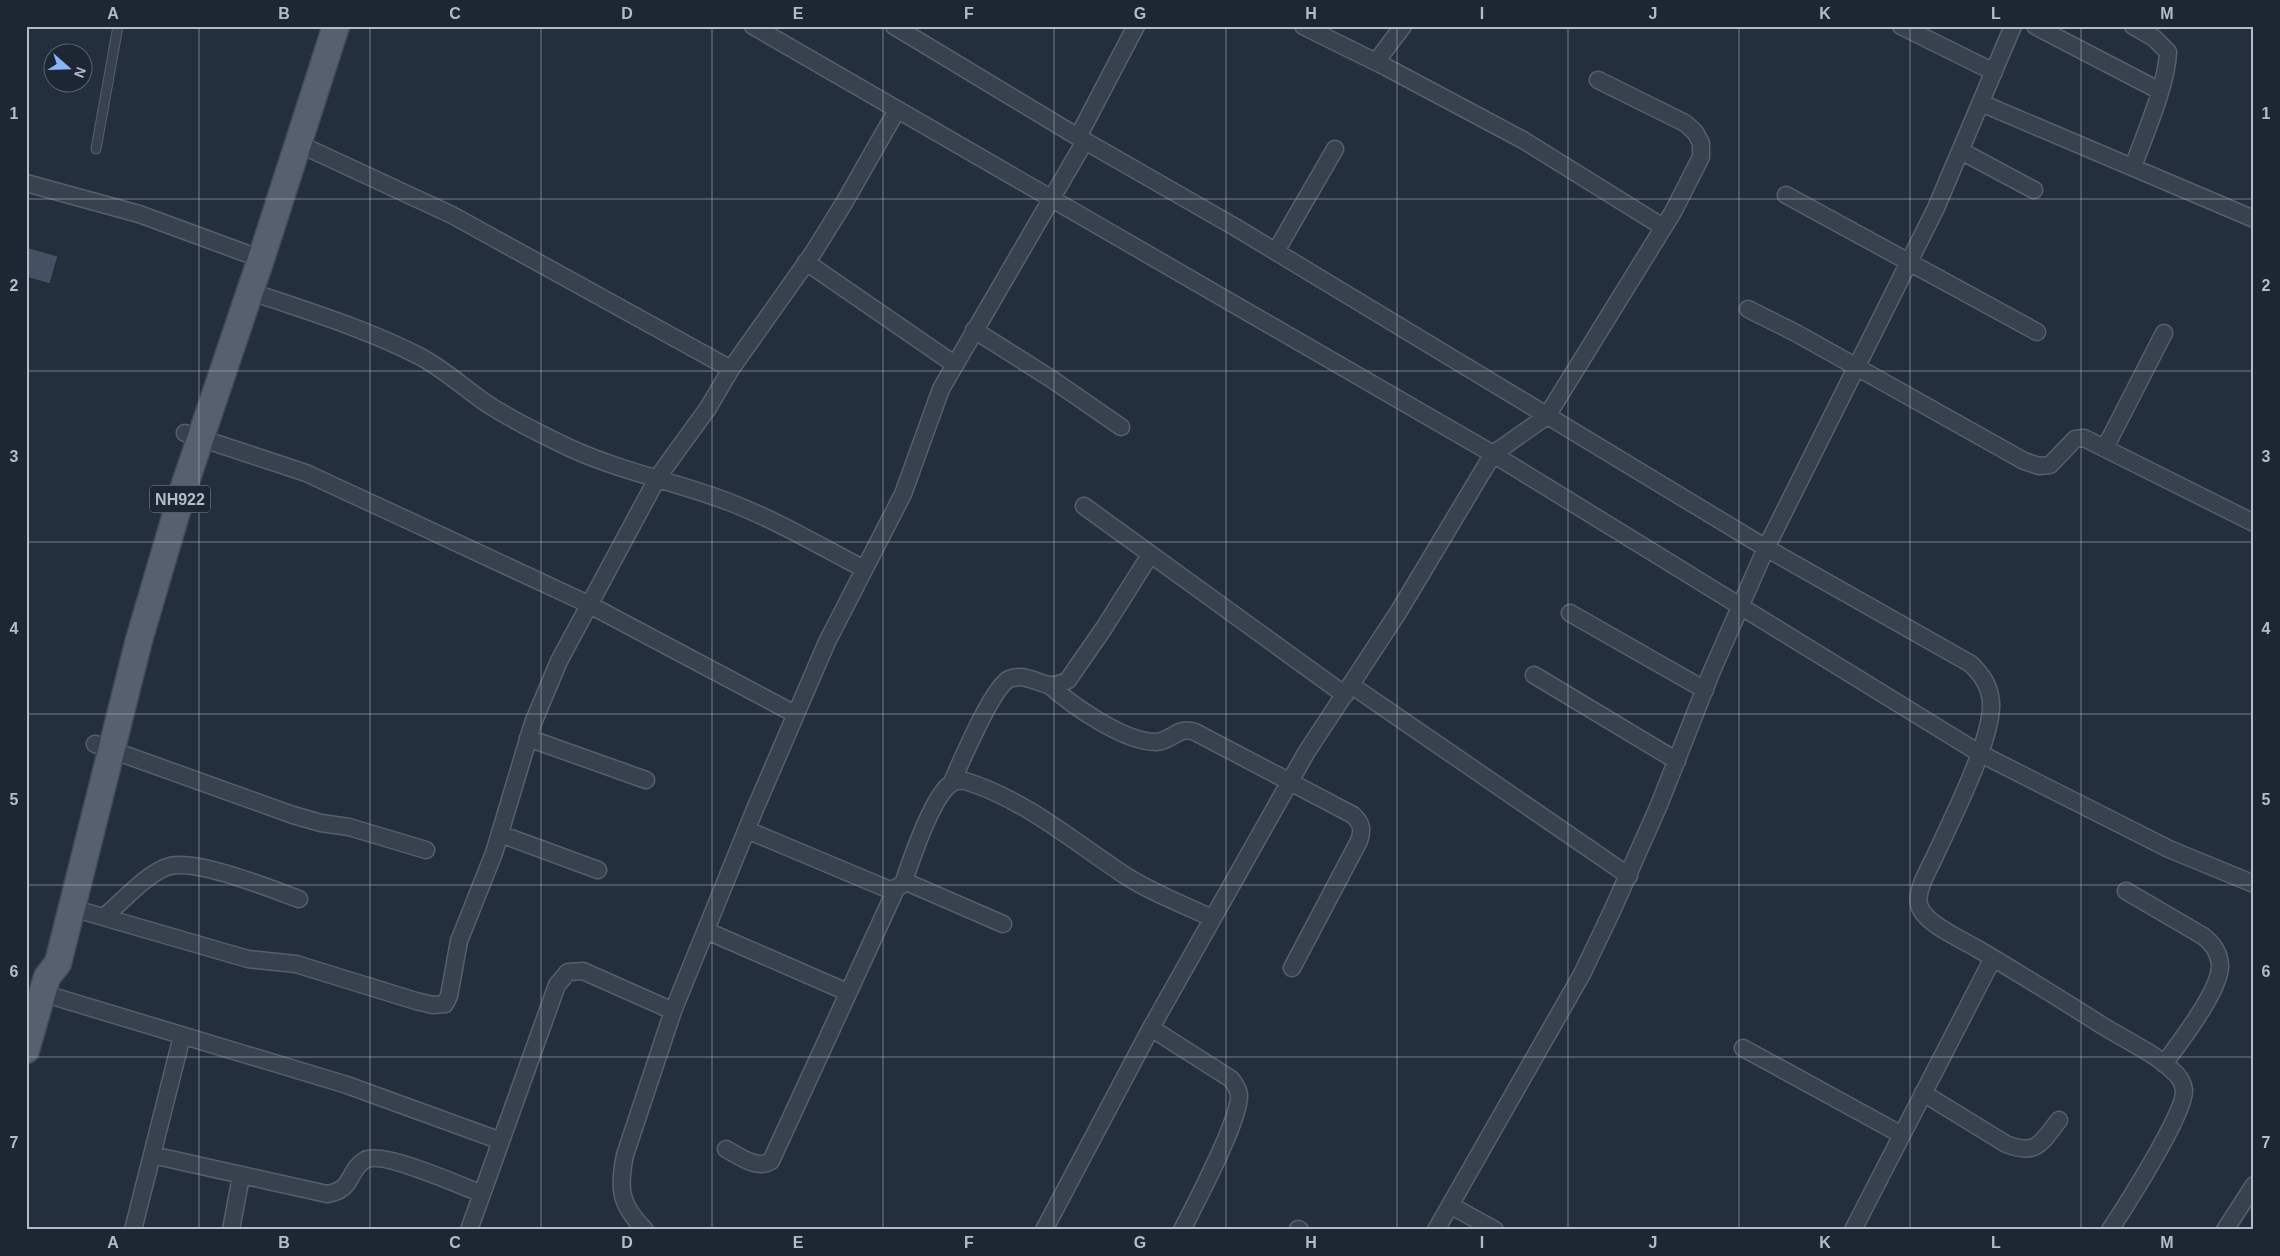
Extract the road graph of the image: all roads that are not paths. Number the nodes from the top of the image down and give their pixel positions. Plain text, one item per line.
1 (118, 26) edge
2 (318, 26) edge
3 (336, 26) edge
4 (752, 26) edge
5 (894, 26) edge
6 (1136, 26) edge
7 (1303, 26) edge
8 (1403, 26) edge
9 (1901, 26) edge
10 (2013, 26) edge
11 (2035, 26) edge
12 (2133, 26) edge
13 (1376, 62) junction
14 (1994, 72) junction
15 (1598, 80) dead end
16 (2160, 91) junction
17 (1981, 103) junction
18 (897, 110) junction
19 (1082, 139) junction
20 (299, 144) junction
21 (96, 149) dead end
22 (1335, 149) dead end
23 (1961, 150) junction
24 (2133, 167) junction
25 (26, 183) edge
26 (2034, 190) dead end
27 (1786, 195) dead end
28 (1051, 199) junction
29 (2254, 219) edge
30 (1663, 228) junction
31 (1276, 252) junction
32 (244, 253) junction
33 (806, 262) junction
34 (1910, 262) junction
35 (249, 291) junction
36 (1748, 308) dead end
37 (974, 330) junction
38 (2037, 332) dead end
39 (2164, 333) dead end
40 (954, 364) junction
41 (1857, 367) junction
42 (732, 369) junction
43 (1547, 416) junction
44 (1121, 427) dead end
45 (193, 436) junction
46 (2105, 448) junction
47 (1493, 454) junction
48 (658, 478) junction
49 (1084, 506) dead end
50 (2254, 523) edge
51 (1766, 548) junction
52 (1150, 555) junction
53 (864, 569) junction
54 (588, 604) junction
55 (1741, 606) junction
56 (1570, 613) dead end
57 (1534, 675) dead end
58 (1049, 685) junction
59 (1348, 690) junction
60 (1705, 690) junction
61 (795, 714) junction
62 (528, 738) junction
63 (103, 747) junction
64 (1979, 753) junction
65 (1677, 761) junction
66 (646, 780) dead end
67 (952, 782) junction
68 (1289, 782) junction
69 (747, 830) junction
70 (500, 834) junction
71 (426, 850) dead end
72 (598, 870) dead end
73 (1629, 876) junction
74 (2254, 884) edge
75 (900, 885) junction
76 (2126, 891) dead end
77 (299, 899) dead end
78 (72, 908) junction
79 (104, 917) junction
80 (1212, 918) junction
81 (1003, 924) dead end
82 (707, 931) junction
83 (1993, 958) junction
84 (1292, 968) dead end
85 (45, 985) junction
86 (847, 992) junction
87 (673, 1010) junction
88 (1151, 1028) junction
89 (182, 1036) junction
90 (1743, 1048) dead end
91 (26, 1050) edge
92 (2164, 1064) junction
93 (1923, 1093) junction
94 (2059, 1120) dead end
95 (1902, 1135) junction
96 (501, 1141) junction
97 (726, 1150) dead end
98 (152, 1156) junction
99 (241, 1176) junction
100 (2254, 1185) edge
101 (482, 1194) junction
102 (1450, 1205) junction
103 (133, 1230) edge
104 (231, 1230) edge
105 (469, 1230) edge
106 (646, 1230) edge
107 (1044, 1230) edge
108 (1182, 1230) edge
109 (1436, 1230) edge
110 (1495, 1230) edge
111 (1853, 1230) edge
112 (2110, 1230) edge
113 (2224, 1230) edge

1 - 21 lane
2 - 32 main road
3 - 20 main road
4 - 18 street
5 - 19 street
6 - 19 street
7 - 13 street
8 - 13 street
9 - 14 street
10 - 14 street
11 - 16 street
12 - 16 street
13 - 30 street
14 - 17 street
15 - 30 street
16 - 24 street
17 - 23 street
17 - 24 street
18 - 28 street
18 - 33 street
19 - 28 street
19 - 31 street
20 - 35 main road
20 - 42 street
22 - 31 street
23 - 26 street
23 - 34 street
24 - 29 street
25 - 32 street
27 - 34 street
28 - 37 street
28 - 47 street
30 - 43 street
31 - 43 street
32 - 45 main road
33 - 40 street
33 - 42 street
34 - 38 street
34 - 41 street
35 - 45 main road
35 - 48 street
36 - 41 street
37 - 40 street
37 - 44 street
39 - 46 street
40 - 53 street
41 - 46 street
41 - 51 street
42 - 48 street
43 - 47 street
43 - 51 street
45 - 54 street
45 - 63 main road
46 - 50 street
47 - 55 street
47 - 59 street
48 - 53 street
48 - 54 street
49 - 52 street
51 - 55 street
51 - 64 street
52 - 58 street
52 - 59 street
53 - 61 street
54 - 61 street
54 - 62 street
55 - 60 street
55 - 64 street
56 - 60 street
57 - 65 street
58 - 67 street
58 - 68 street
59 - 68 street
59 - 73 street
60 - 65 street
61 - 69 street
62 - 66 street
62 - 70 street
63 - 71 street
63 - 78 main road
63 - 85 main road
64 - 74 street
64 - 83 street
65 - 73 street
67 - 75 street
67 - 80 street
68 - 80 street
68 - 84 street
69 - 75 street
69 - 82 street
70 - 72 street
70 - 79 street
73 - 102 street
75 - 81 street
75 - 86 street
76 - 92 street
77 - 79 street
78 - 79 street
78 - 85 main road
80 - 88 street
82 - 86 street
82 - 87 street
83 - 92 street
83 - 93 street
85 - 89 street
85 - 91 main road
86 - 97 street
87 - 96 street
87 - 106 street
88 - 107 street
88 - 108 street
89 - 96 street
89 - 98 street
90 - 95 street
92 - 112 street
93 - 94 street
93 - 95 street
95 - 111 street
96 - 101 street
98 - 99 street
98 - 103 street
99 - 101 street
99 - 104 street
100 - 113 street
101 - 105 street
102 - 109 street
102 - 110 street

